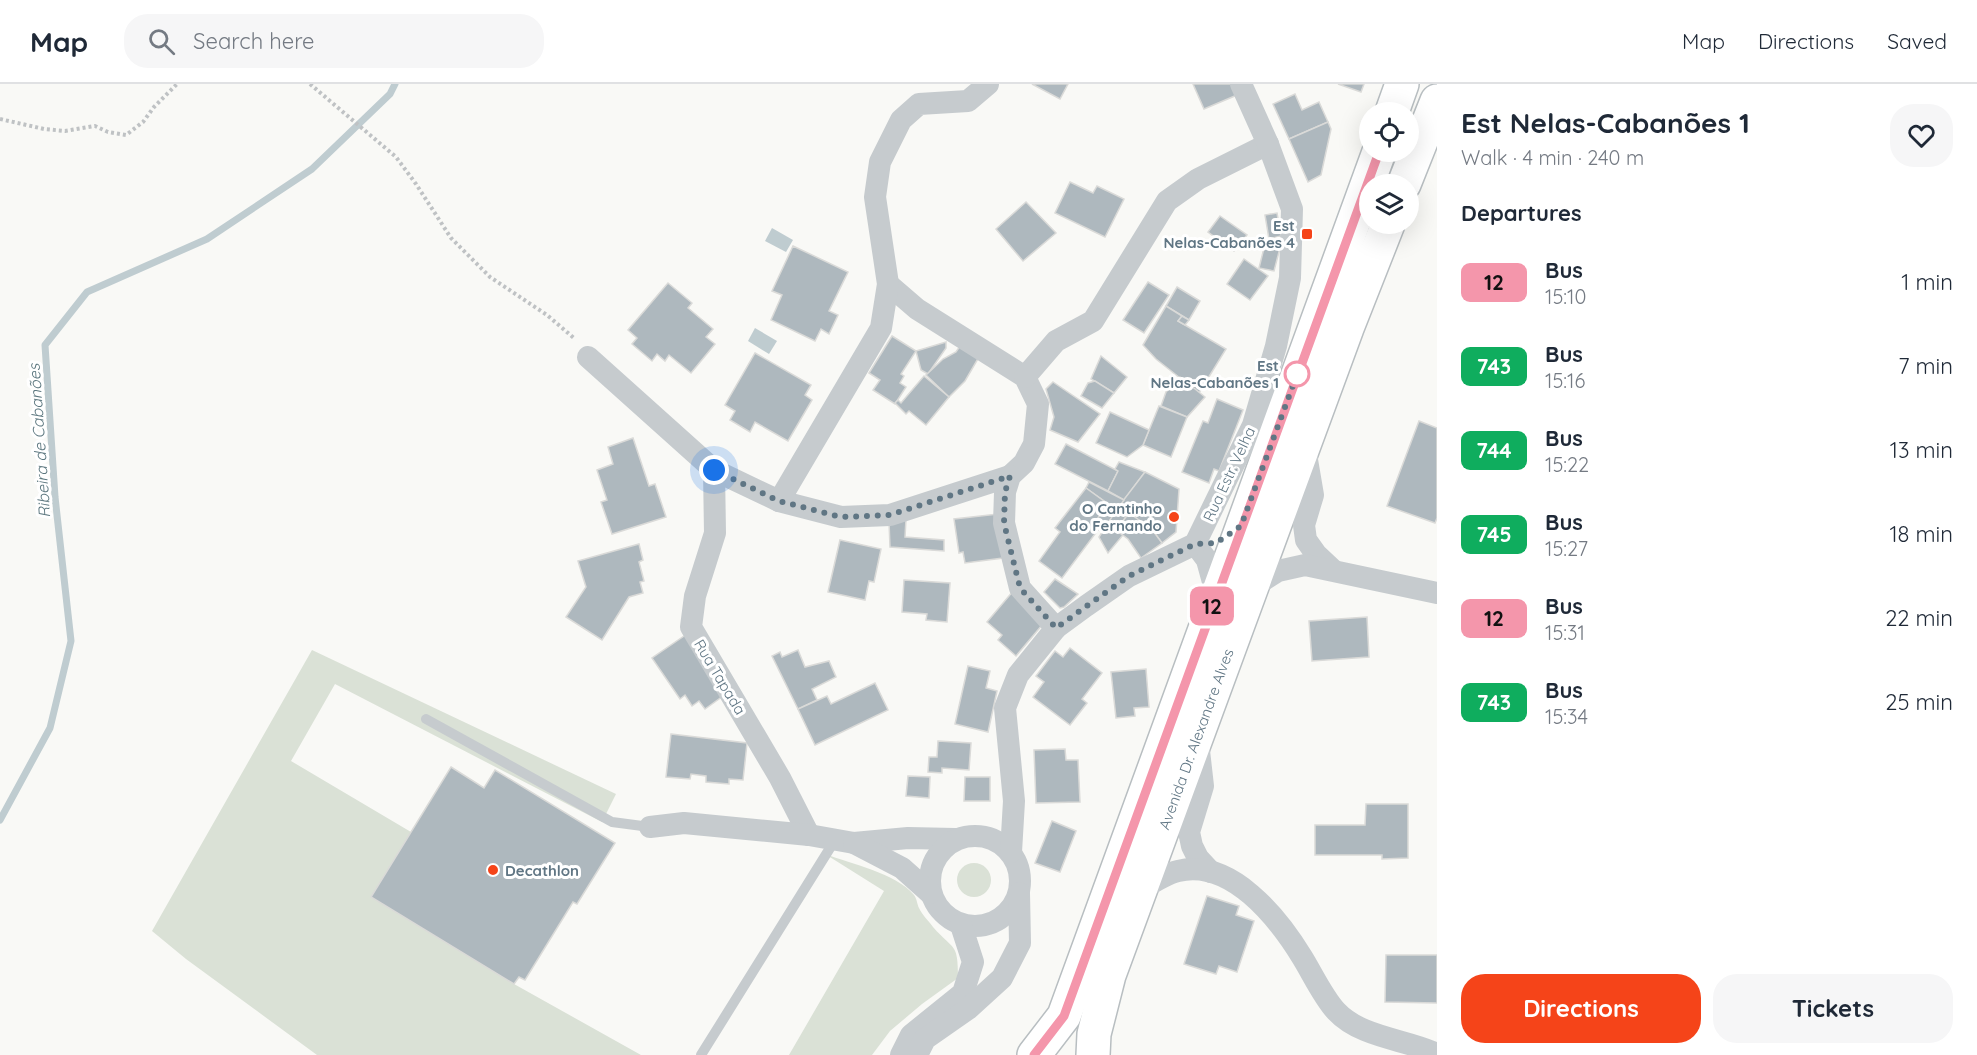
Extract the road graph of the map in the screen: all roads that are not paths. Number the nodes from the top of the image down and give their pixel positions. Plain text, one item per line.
1 (988, 84) edge
2 (1242, 84) edge
3 (1402, 84) edge
4 (920, 94) edge
5 (1396, 102) edge
6 (1436, 107) edge
7 (1268, 144) junction
8 (1374, 162) edge
9 (1408, 174) edge
10 (1384, 234) edge
11 (888, 284) junction
12 (588, 357) road end
13 (1025, 377) junction
14 (1304, 443) junction
15 (714, 470) junction
16 (1010, 476) junction
17 (779, 501) junction
18 (1241, 526) junction
19 (1195, 544) junction
20 (1332, 569) junction
21 (1251, 588) junction
22 (1216, 593) junction
23 (1437, 593) edge
24 (1056, 628) junction
25 (426, 719) dead end
26 (1197, 736) junction
27 (650, 827) joint
28 (809, 835) junction
29 (955, 839) junction
30 (844, 841) junction
31 (1011, 852) junction
32 (1211, 872) junction
33 (1141, 890) junction
34 (930, 893) junction
35 (1018, 893) junction
36 (962, 925) junction
37 (1437, 1054) edge
38 (701, 1055) edge
39 (901, 1055) edge
40 (917, 1055) edge
41 (1034, 1055) edge
42 (1093, 1055) edge

1 - 4 street
2 - 7 street, Rua Estr. Velha
3 - 5 main road
4 - 11 street
6 - 9 main road
7 - 13 street
7 - 19 street, Rua Estr. Velha
8 - 18 main road, Avenida Dr. Alexandre Alves
10 - 14 main road, Avenida Dr. Alexandre Alves
11 - 13 street
11 - 17 street
12 - 15 street
13 - 16 street
14 - 20 street
14 - 21 main road, Avenida Dr. Alexandre Alves
15 - 17 street
15 - 28 street, Rua Tapada
16 - 17 street
16 - 24 street
18 - 19 street
18 - 22 main road, Avenida Dr. Alexandre Alves
19 - 22 street
19 - 24 street
20 - 21 street
20 - 23 street
21 - 26 main road, Avenida Dr. Alexandre Alves
22 - 41 main road, Avenida Dr. Alexandre Alves
24 - 31 street
25 - 27 lane
26 - 32 street
26 - 33 main road, Avenida Dr. Alexandre Alves
27 - 28 street
28 - 30 street
29 - 30 street
29 - 31 street
29 - 34 street
30 - 34 street
30 - 38 lane
31 - 35 street
32 - 33 street
32 - 37 street
33 - 42 main road, Avenida Dr. Alexandre Alves
34 - 36 street
35 - 36 street
35 - 40 street
36 - 39 street

